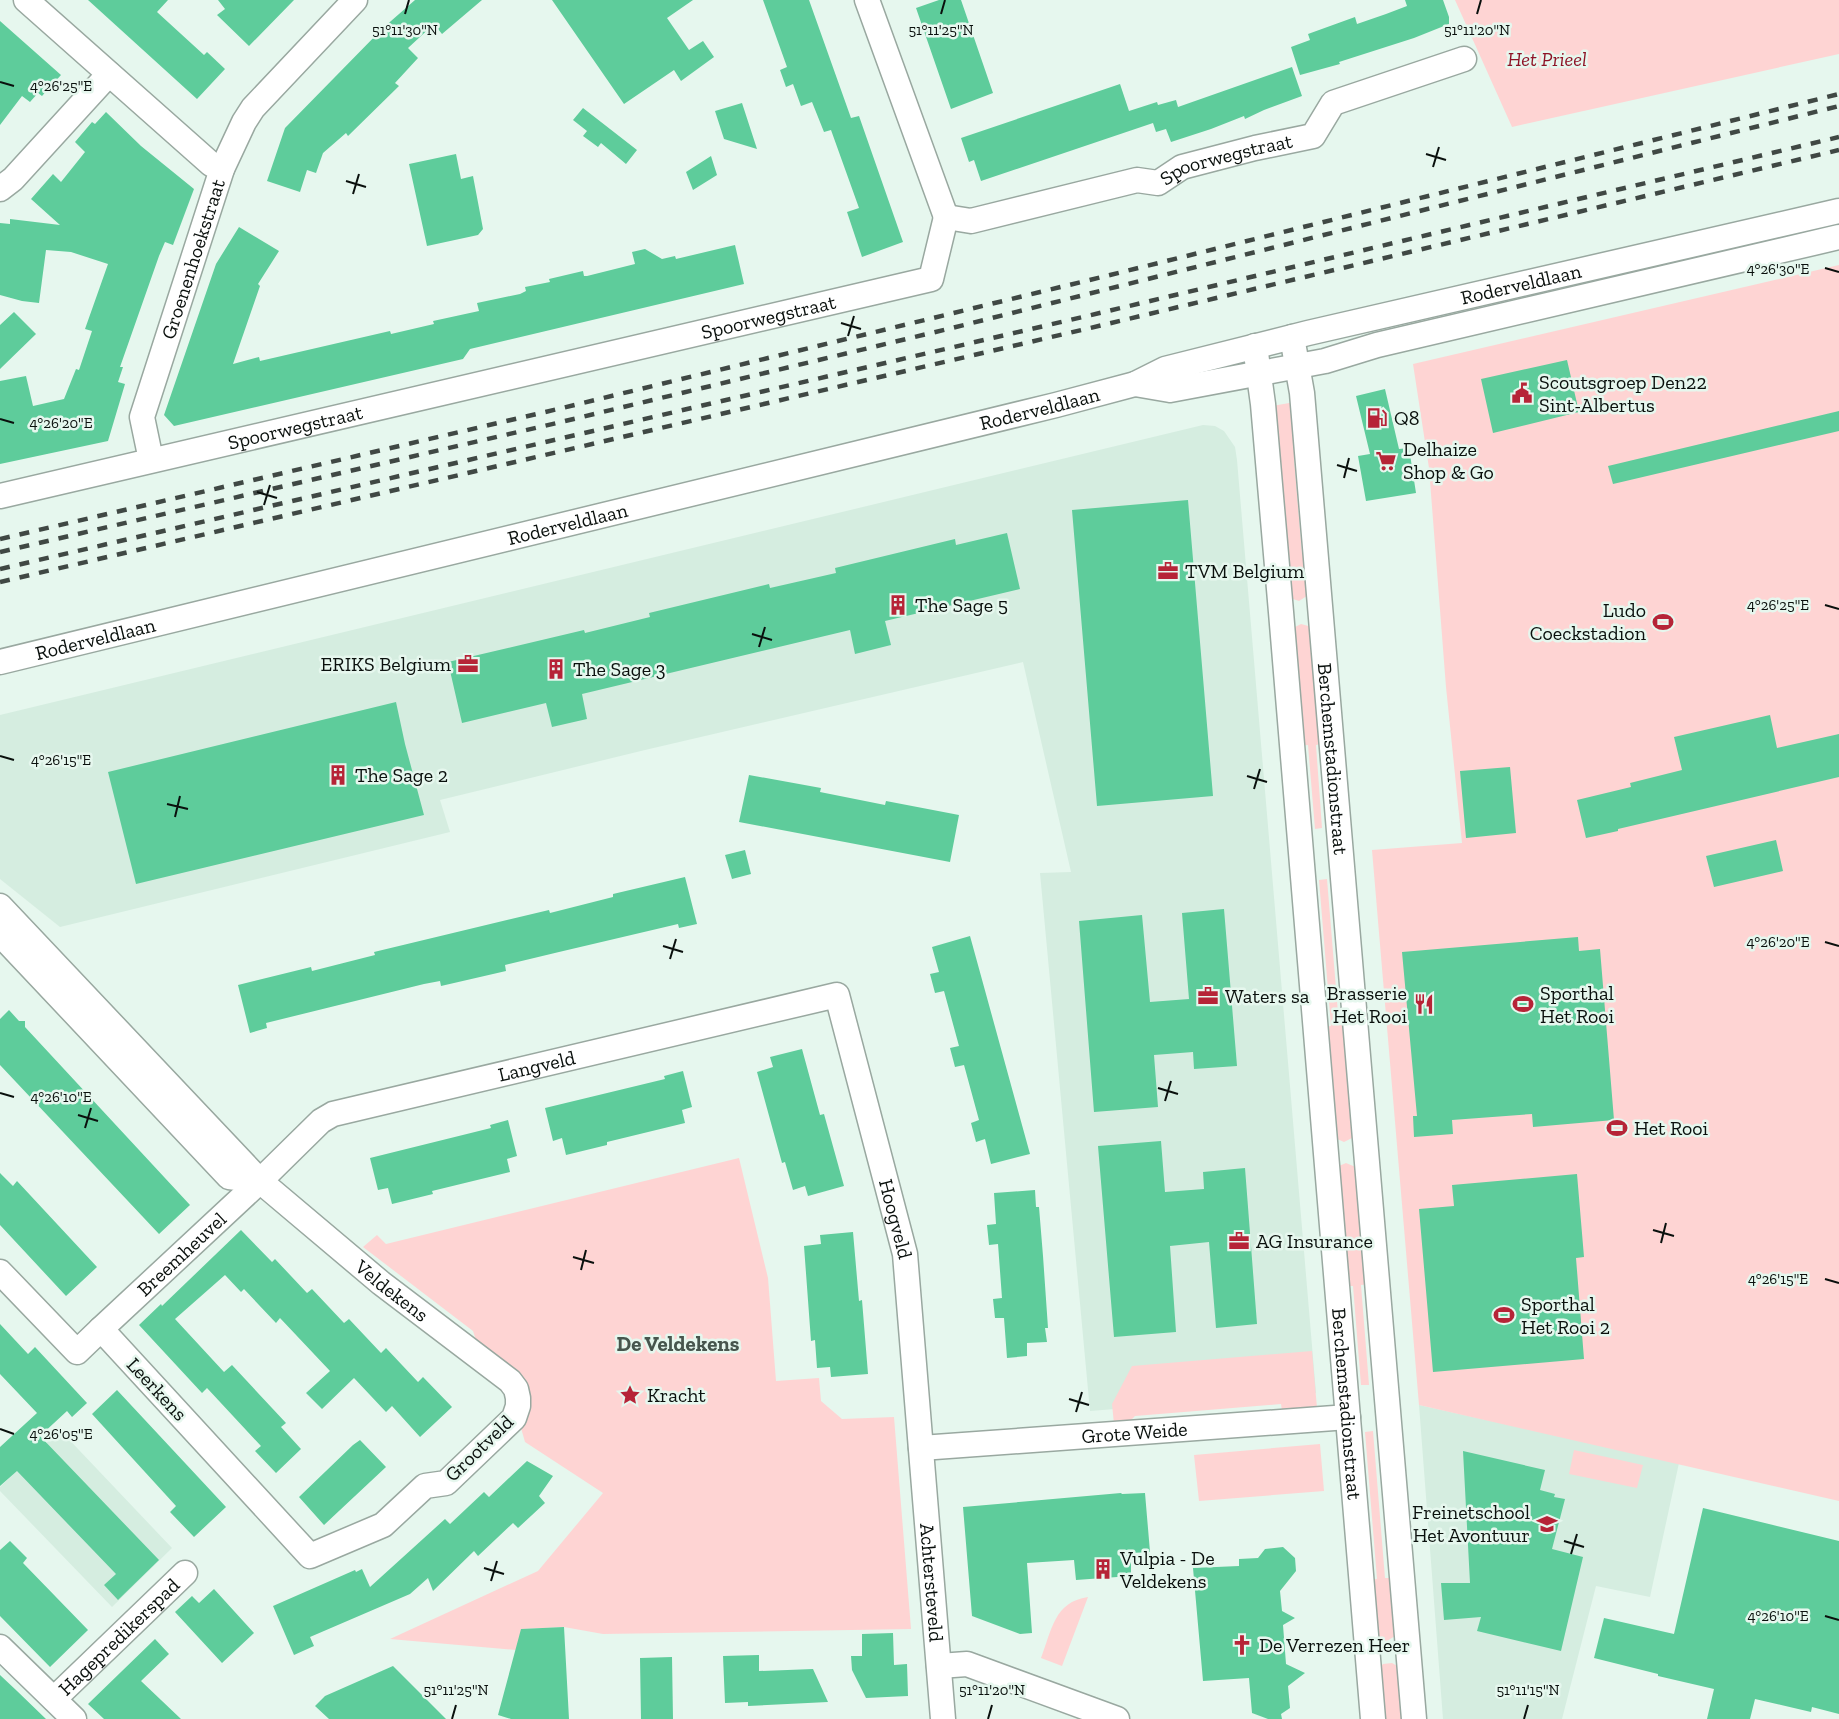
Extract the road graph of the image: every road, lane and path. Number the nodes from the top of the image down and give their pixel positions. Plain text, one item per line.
1 (27, 0) edge
2 (355, 0) edge
3 (867, 0) edge
4 (1464, 58) dead end
5 (108, 74) junction
6 (222, 169) junction
7 (0, 189) edge
8 (1839, 210) edge
9 (946, 217) junction
10 (1839, 237) edge
11 (1292, 337) junction
12 (1255, 346) junction
13 (1297, 367) junction
14 (1258, 374) junction
15 (1135, 384) junction
16 (151, 460) junction
17 (0, 495) edge
18 (1319, 609) junction
19 (1281, 612) junction
20 (0, 662) edge
21 (0, 906) edge
22 (0, 934) edge
23 (837, 994) joint
24 (122, 1050) junction
25 (1365, 1152) junction
26 (1326, 1155) junction
27 (260, 1181) junction
28 (0, 1272) edge
29 (101, 1329) junction
30 (519, 1402) joint
31 (1348, 1417) junction
32 (921, 1449) junction
33 (310, 1556) joint
34 (185, 1573) dead end
35 (0, 1647) edge
36 (1407, 1648) junction
37 (1368, 1652) junction
38 (939, 1666) junction
39 (54, 1699) junction
40 (74, 1719) edge
41 (943, 1719) edge
42 (1118, 1719) edge
43 (1373, 1719) edge
44 (1414, 1719) edge

1 - 5 street, Groenenhoekstraat
2 - 6 street
3 - 9 street
4 - 9 street, Spoorwegstraat
5 - 6 street, Groenenhoekstraat
5 - 7 street
6 - 16 street, Groenenhoekstraat
8 - 11 street, Roderveldlaan
9 - 16 street, Spoorwegstraat
10 - 13 street, Roderveldlaan
11 - 12 street, Roderveldlaan
11 - 13 street, Berchemstadionstraat
12 - 14 street, Berchemstadionstraat
12 - 15 street, Roderveldlaan
13 - 14 street, Roderveldlaan
13 - 18 street, Berchemstadionstraat
14 - 15 street, Roderveldlaan
14 - 19 street, Berchemstadionstraat
15 - 20 street, Roderveldlaan
16 - 17 street, Spoorwegstraat
18 - 19 street
18 - 25 street, Berchemstadionstraat
19 - 26 street, Berchemstadionstraat
21 - 24 street
22 - 24 street
23 - 27 street, Langveld
23 - 32 street, Hoogveld
24 - 27 street
25 - 26 street
25 - 36 street, Berchemstadionstraat
26 - 31 street, Berchemstadionstraat
27 - 29 street, Breemheuvel
27 - 30 street, Veldekens
28 - 29 street
29 - 33 street, Leerkens
30 - 33 street, Grootveld
31 - 32 street, Grote Weide
31 - 37 street, Berchemstadionstraat
32 - 38 street, Achtersteveld
34 - 39 street, Hagepredikerspad
35 - 39 street
36 - 37 street
36 - 44 street, Berchemstadionstraat
37 - 43 street, Berchemstadionstraat
38 - 41 street, Achtersteveld
38 - 42 street
39 - 40 street

